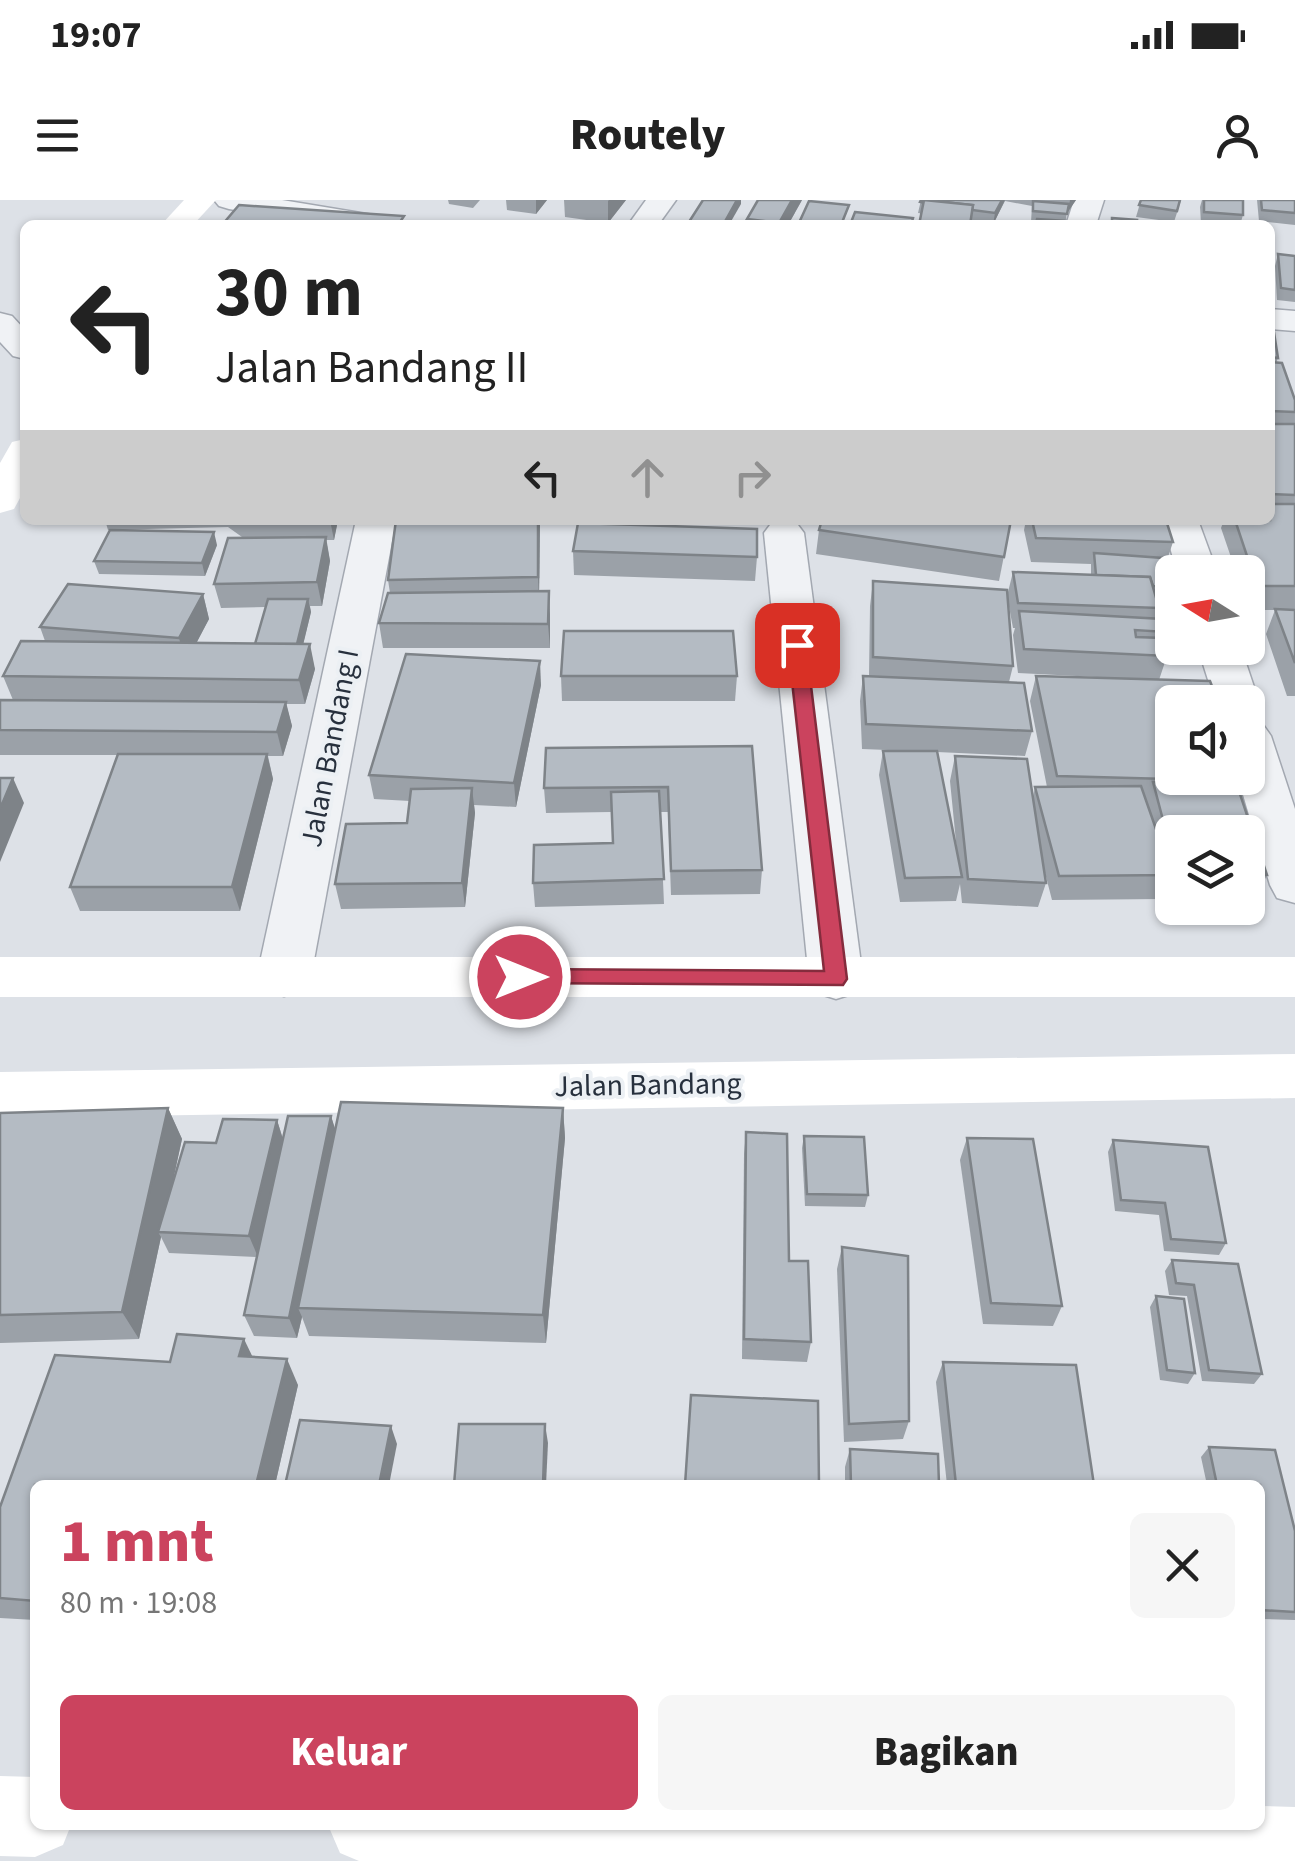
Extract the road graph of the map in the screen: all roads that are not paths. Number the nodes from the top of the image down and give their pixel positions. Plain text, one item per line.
1 (201, 200) edge
2 (228, 200) edge
3 (181, 220) edge
4 (349, 220) edge
5 (0, 323) edge
6 (20, 344) edge
7 (20, 460) edge
8 (0, 501) edge
9 (375, 525) edge
10 (1181, 525) edge
11 (784, 533) dead end
12 (1193, 555) edge
13 (1265, 790) edge
14 (1295, 885) edge
15 (284, 976) junction
16 (1295, 977) edge
17 (0, 978) edge
18 (836, 979) junction
19 (1295, 1076) edge
20 (0, 1094) edge
21 (0, 1816) edge
22 (30, 1817) edge
23 (589, 1830) edge
24 (1295, 1846) edge

1 - 3 main road
2 - 4 street
5 - 6 street
7 - 8 main road
9 - 15 street, Jalan Bandang I
10 - 12 street
11 - 18 street
13 - 14 street
15 - 17 main road
15 - 18 main road
16 - 18 main road
19 - 20 main road, Jalan Bandang
21 - 22 main road
23 - 24 main road

